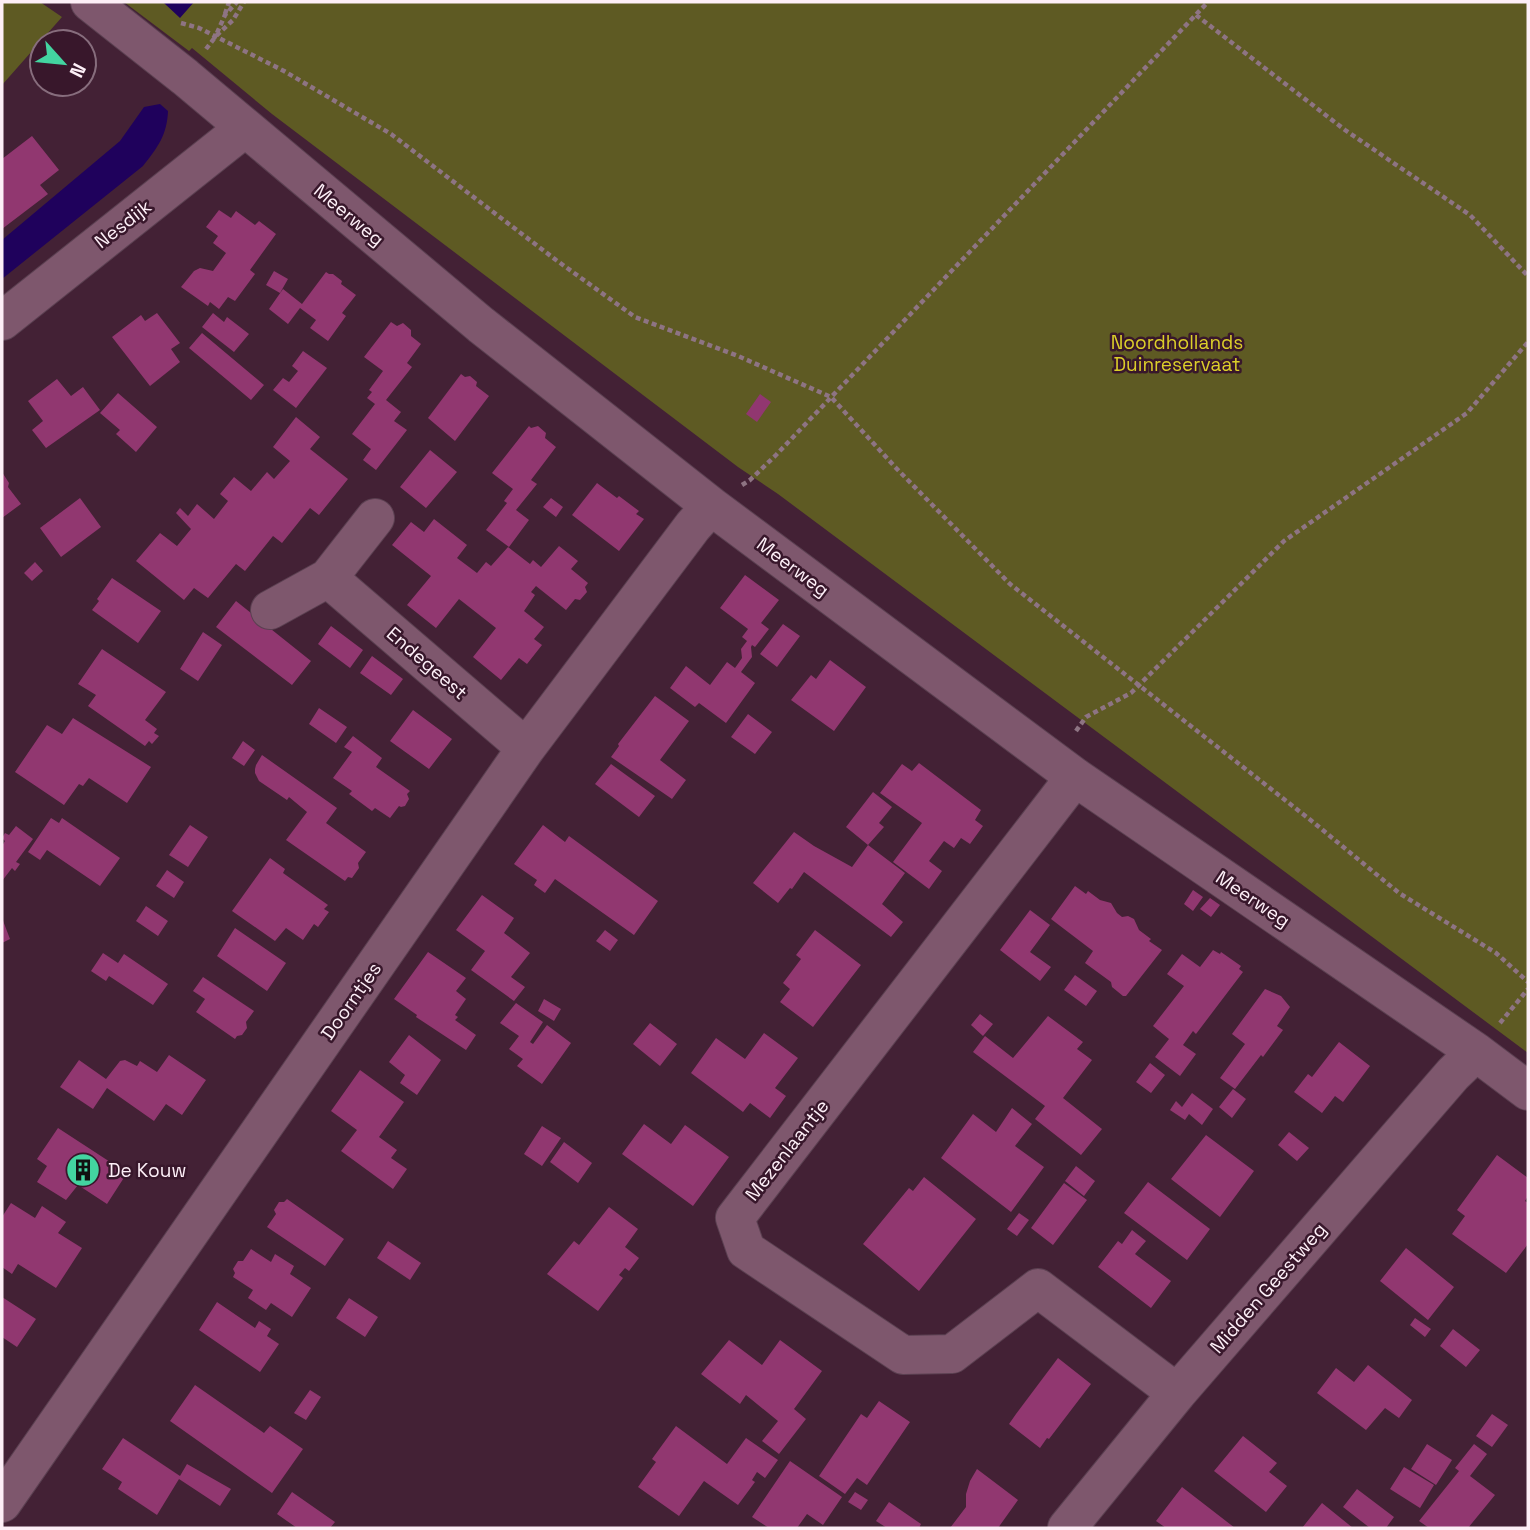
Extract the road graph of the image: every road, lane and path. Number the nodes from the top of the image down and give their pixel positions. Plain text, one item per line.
1 (90, 2) edge
2 (229, 2) edge
3 (237, 2) edge
4 (244, 2) edge
5 (1208, 2) edge
6 (225, 15) junction
7 (1195, 15) junction
8 (174, 21) dead end
9 (216, 36) junction
10 (185, 77) junction
11 (245, 128) junction
12 (1528, 276) edge
13 (2, 321) edge
14 (1528, 342) edge
15 (831, 397) junction
16 (710, 506) junction
17 (376, 518) dead end
18 (328, 578) junction
19 (270, 610) dead end
20 (1138, 687) junction
21 (526, 748) junction
22 (1065, 770) junction
23 (1528, 982) edge
24 (1476, 1052) junction
25 (1528, 1091) edge
26 (1177, 1393) junction
27 (2, 1503) edge
28 (1067, 1528) edge

1 - 10 street, Meerweg
2 - 6 path
3 - 6 path
4 - 9 path
5 - 7 path
6 - 9 path
7 - 12 path
7 - 15 path
8 - 9 path
9 - 10 path
9 - 15 path
10 - 11 street, Meerweg
11 - 13 street, Nesdijk
11 - 16 street, Meerweg
14 - 20 path
15 - 16 path
15 - 20 path
16 - 21 street, Doorntjes
16 - 22 street, Meerweg
17 - 18 street
18 - 19 street
18 - 21 street, Endegeest
20 - 22 path
20 - 23 path
21 - 27 street, Doorntjes
22 - 24 street, Meerweg
22 - 26 street, Mezenlaantje
24 - 25 street, Meerweg
24 - 26 street, Midden Geestweg
26 - 28 street, Midden Geestweg

